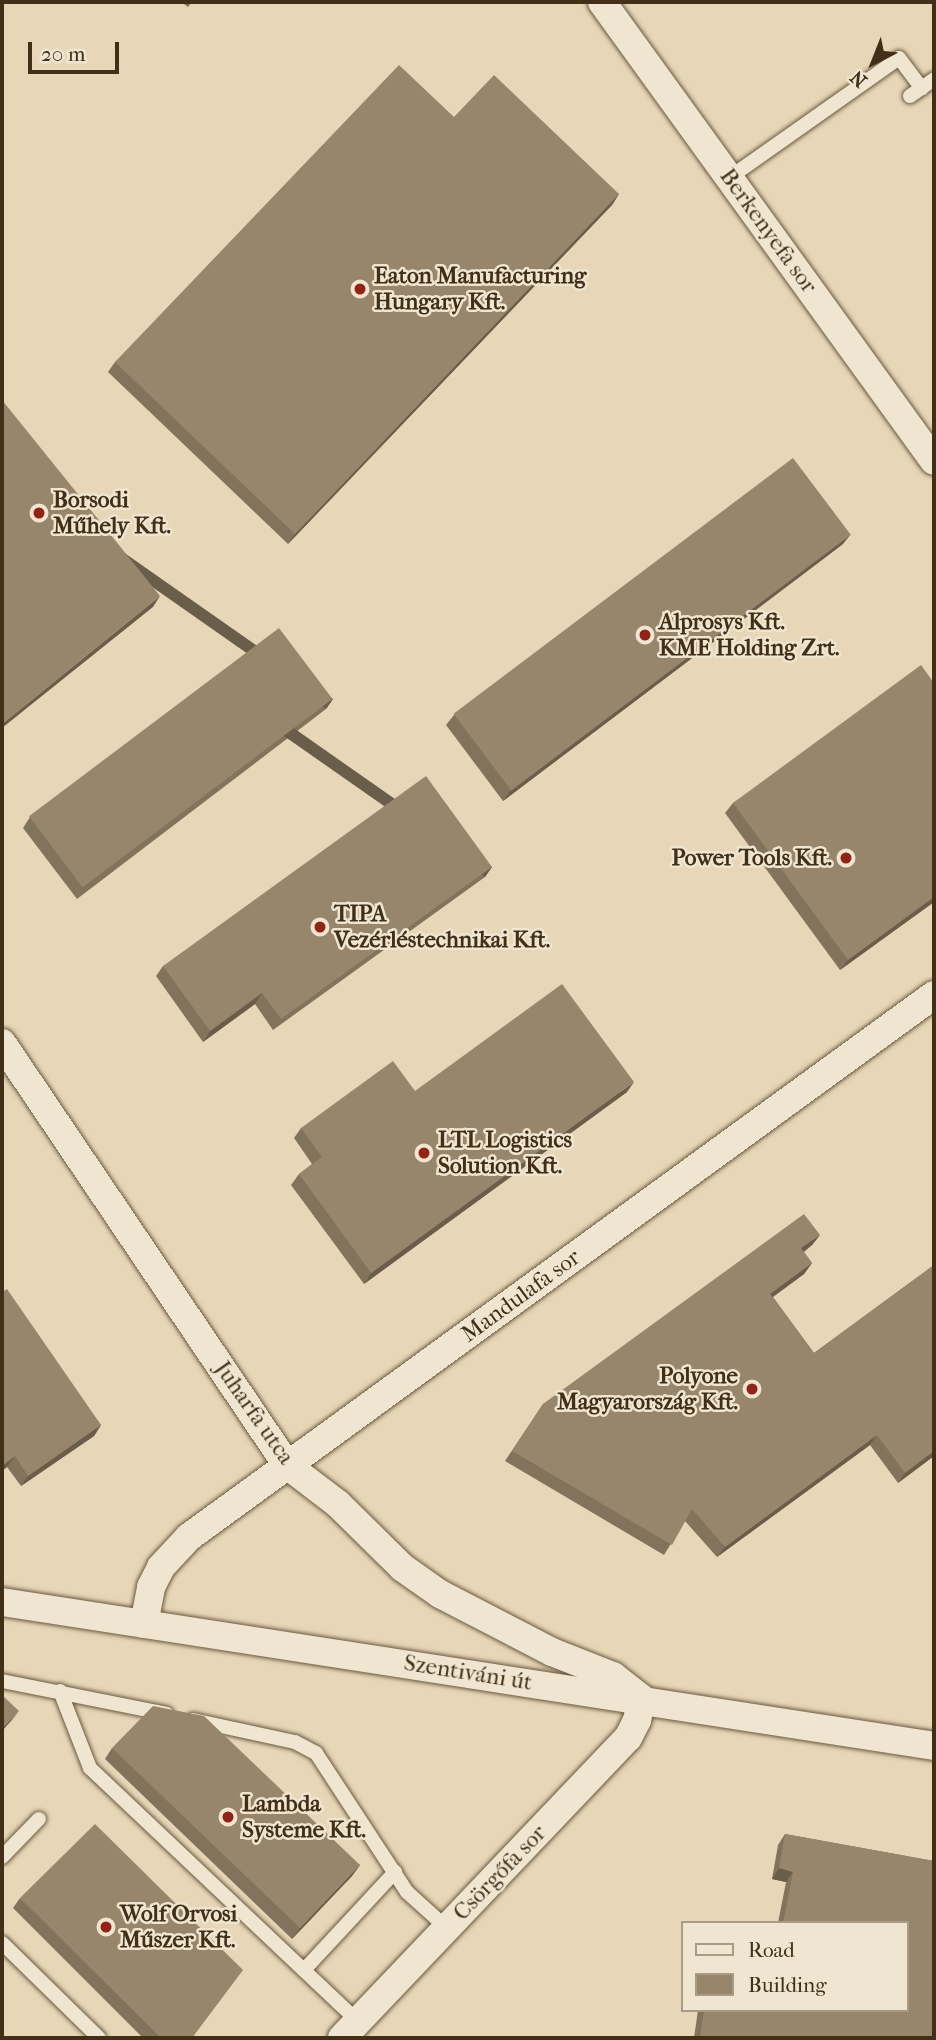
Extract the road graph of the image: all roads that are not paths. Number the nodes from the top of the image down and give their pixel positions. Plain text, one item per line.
1 (601, 2) edge
2 (934, 79) edge
3 (729, 178) junction
4 (934, 461) edge
5 (934, 995) edge
6 (2, 1043) edge
7 (287, 1465) junction
8 (2, 1602) edge
9 (144, 1624) junction
10 (2, 1681) edge
11 (60, 1691) junction
12 (642, 1699) junction
13 (934, 1746) edge
14 (39, 1819) dead end
15 (2, 1857) edge
16 (395, 1872) junction
17 (447, 1928) junction
18 (2, 1943) edge
19 (304, 1970) junction
20 (350, 2030) edge
21 (99, 2038) edge

1 - 3 street, Berkenyefa sor
2 - 3 lane
3 - 4 street, Berkenyefa sor
5 - 7 street, Mandulafa sor
6 - 7 street, Juharfa utca
7 - 9 street, Mandulafa sor
7 - 12 street, Juharfa utca
8 - 9 street, Szentiváni út
9 - 12 street, Szentiváni út
10 - 11 lane
11 - 16 lane
11 - 19 lane
12 - 13 street, Szentiváni út
12 - 17 street, Csörgőfa sor
14 - 15 lane
16 - 17 lane
16 - 19 lane
17 - 20 street, Csörgőfa sor
18 - 21 lane
19 - 20 lane

